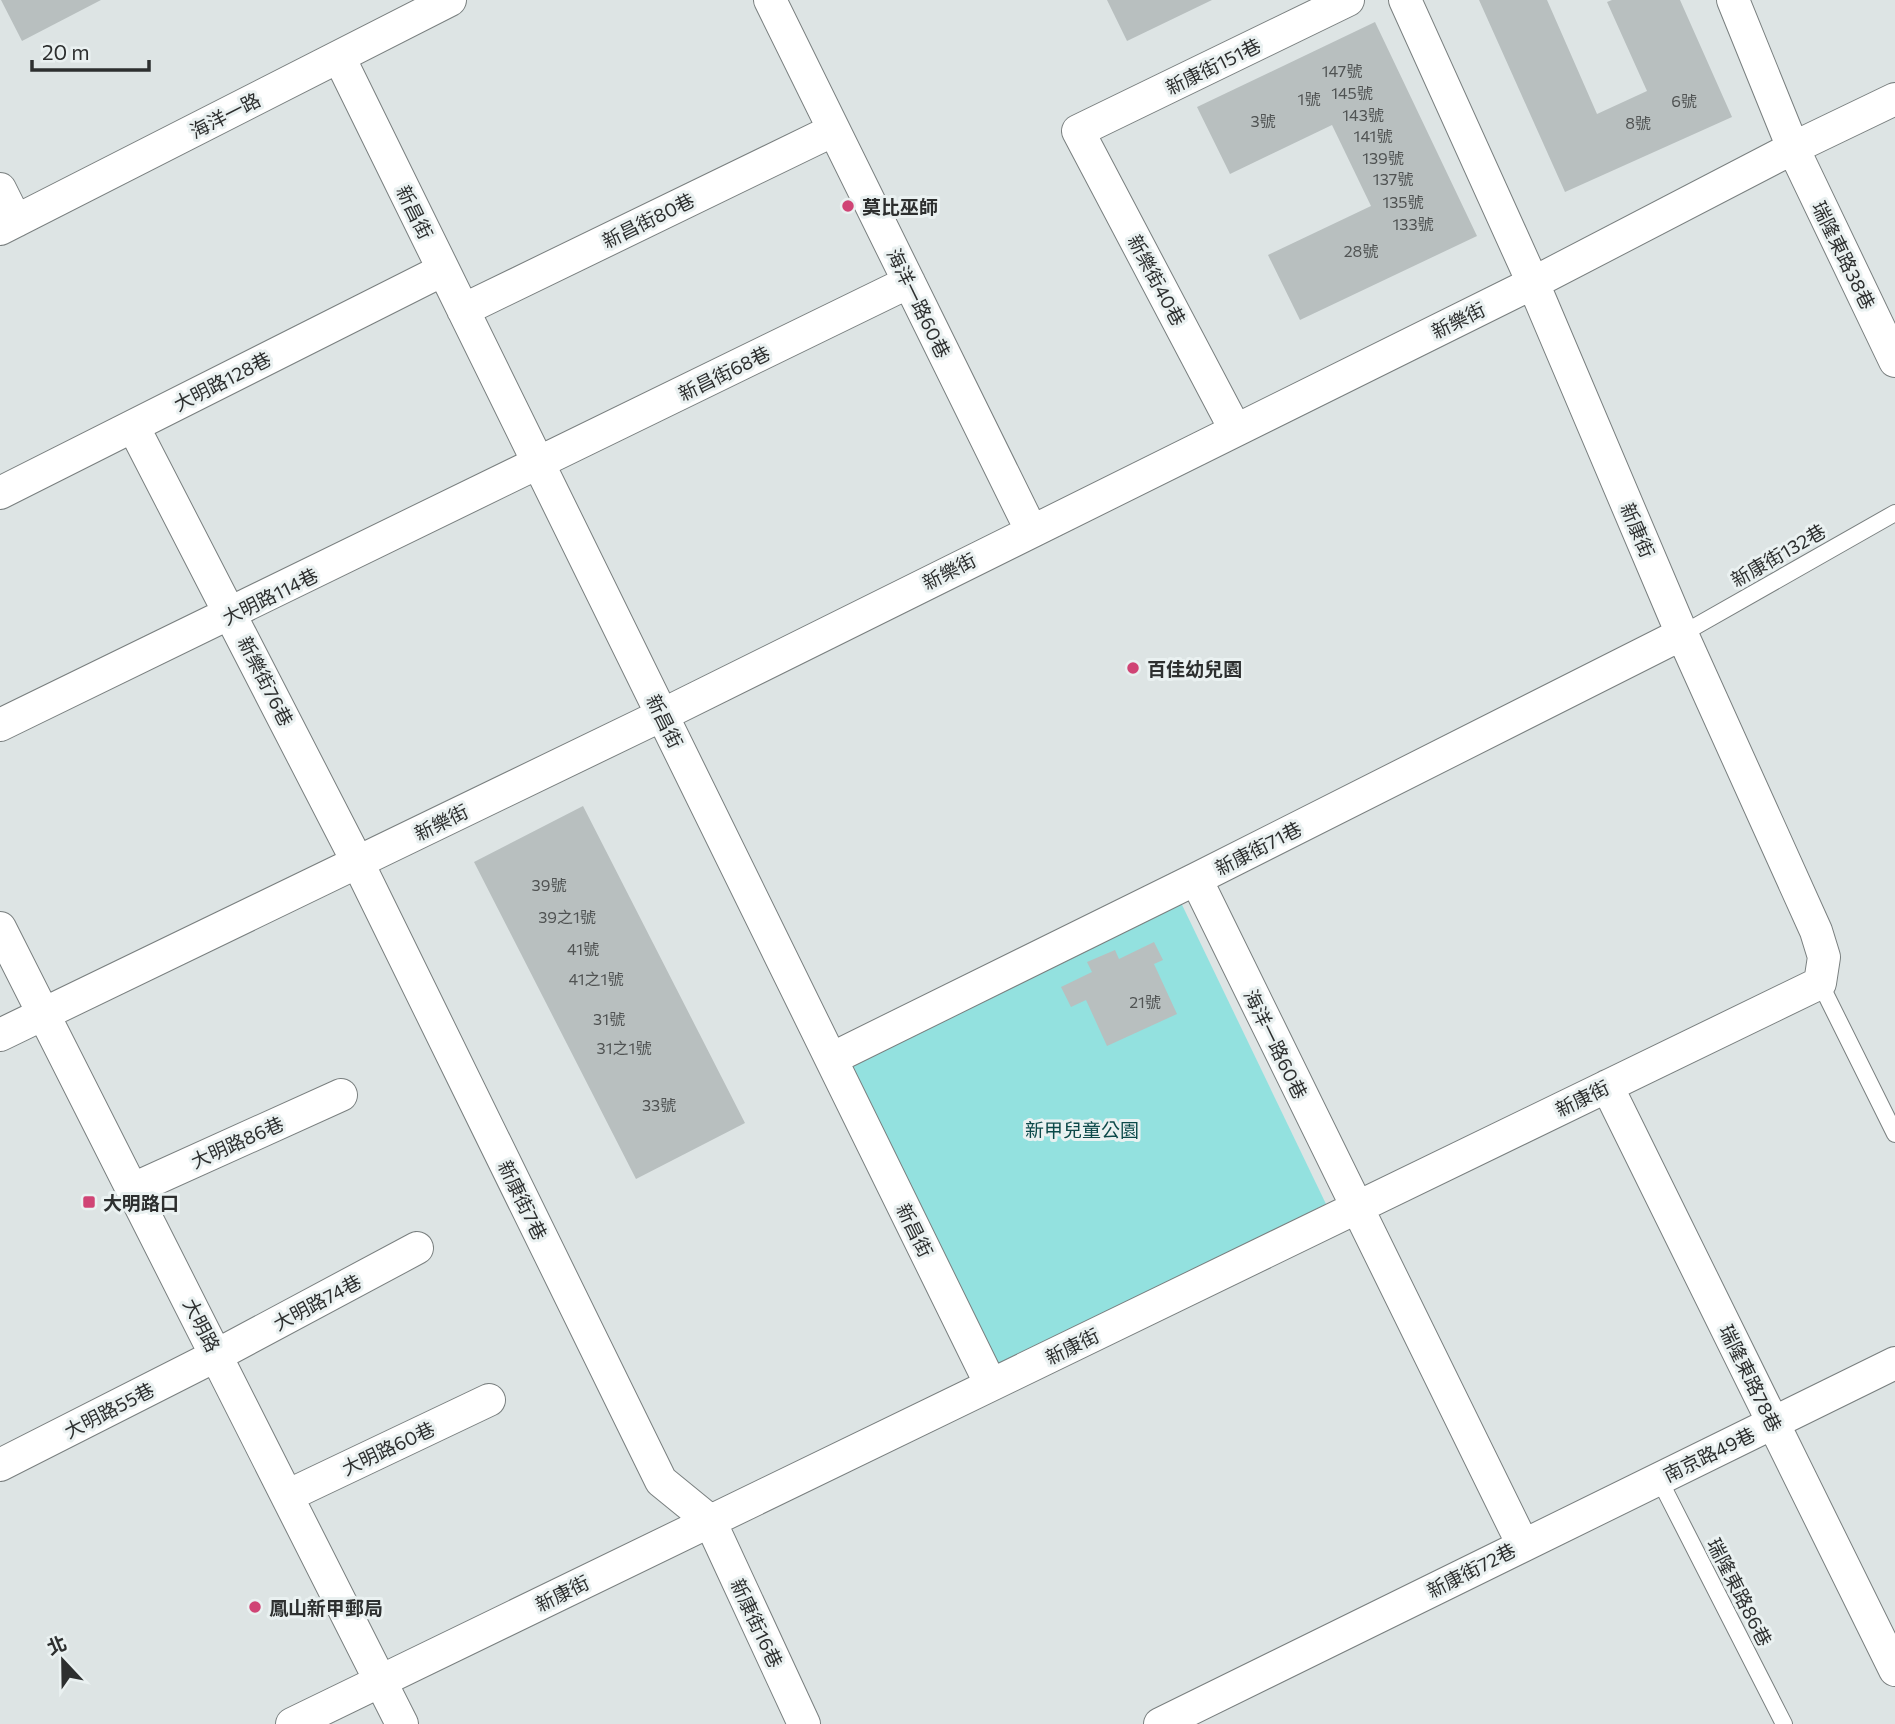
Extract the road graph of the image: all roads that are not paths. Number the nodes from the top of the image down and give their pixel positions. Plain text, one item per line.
1 (450, 0) edge
2 (770, 0) edge
3 (1348, 0) edge
4 (1405, 0) edge
5 (1732, 0) edge
6 (339, 57) junction
7 (1895, 99) edge
8 (834, 130) junction
9 (1078, 131) joint
10 (1793, 148) junction
11 (0, 189) edge
12 (8, 225) edge
13 (443, 270) junction
14 (909, 282) junction
15 (1533, 282) junction
16 (463, 310) junction
17 (1895, 361) edge
18 (133, 426) junction
19 (1235, 429) junction
20 (539, 464) junction
21 (0, 493) edge
22 (1895, 513) edge
23 (1031, 530) junction
24 (232, 614) junction
25 (1682, 634) junction
26 (662, 715) junction
27 (0, 725) edge
28 (358, 863) junction
29 (1196, 879) junction
30 (0, 928) edge
31 (1819, 983) junction
32 (43, 1015) junction
33 (0, 1035) edge
34 (831, 1059) junction
35 (1607, 1086) junction
36 (341, 1095) dead end
37 (1895, 1134) edge
38 (133, 1189) junction
39 (1356, 1208) junction
40 (417, 1248) dead end
41 (217, 1355) junction
42 (1895, 1363) edge
43 (991, 1385) junction
44 (489, 1400) dead end
45 (1773, 1423) junction
46 (0, 1465) edge
47 (1659, 1479) junction
48 (288, 1496) junction
49 (710, 1521) junction
50 (1523, 1545) junction
51 (1895, 1670) edge
52 (380, 1681) junction
53 (292, 1724) edge
54 (402, 1724) edge
55 (804, 1724) edge
56 (1160, 1724) edge
57 (1784, 1724) edge

1 - 6 street, 海洋一路
2 - 8 street, 海洋一路60巷
3 - 9 street, 新康街151巷
4 - 15 street, 新康街
5 - 10 street, 瑞隆東路38巷
6 - 12 street, 海洋一路
6 - 13 street, 新昌街
7 - 10 street, 新樂街
8 - 14 street, 海洋一路60巷
8 - 16 street, 新昌街80巷
9 - 19 street, 新樂街40巷
10 - 15 street, 新樂街
10 - 17 street, 瑞隆東路38巷
11 - 12 street
13 - 16 street, 新昌街
13 - 18 street, 大明路128巷
14 - 20 street, 新昌街68巷
14 - 23 street, 海洋一路60巷
15 - 19 street, 新樂街
15 - 25 street, 新康街
16 - 20 street, 新昌街
18 - 21 street, 大明路128巷
18 - 24 street, 新樂街76巷
19 - 23 street, 新樂街
20 - 24 street, 大明路114巷
20 - 26 street, 新昌街
22 - 25 lane, 新康街132巷
23 - 26 street, 新樂街
24 - 27 street, 大明路114巷
24 - 28 street, 新樂街76巷
25 - 29 street, 新康街71巷
25 - 31 street, 新康街
26 - 28 street, 新樂街
26 - 34 street, 新昌街
28 - 32 street, 新樂街
28 - 49 street, 新康街7巷
29 - 34 street, 新康街71巷
29 - 39 street, 海洋一路60巷
30 - 32 street, 大明路
31 - 35 street, 新康街
31 - 37 lane
32 - 33 street, 新樂街
32 - 38 street, 大明路
34 - 43 street, 新昌街
35 - 39 street, 新康街
35 - 45 street, 瑞隆東路78巷
36 - 38 street, 大明路86巷
38 - 41 street, 大明路
39 - 43 street, 新康街
39 - 50 street, 新康街72巷
40 - 41 street, 大明路74巷
41 - 46 street, 大明路55巷
41 - 48 street, 大明路
42 - 45 street, 南京路49巷
43 - 49 street, 新康街
44 - 48 street, 大明路60巷
45 - 47 street, 南京路49巷
45 - 51 street, 瑞隆東路78巷
47 - 50 street, 南京路49巷
47 - 57 lane, 瑞隆東路86巷
48 - 52 street, 大明路
49 - 52 street, 新康街
49 - 55 street, 新康街16巷
50 - 56 street, 新康街72巷
52 - 53 street, 新康街
52 - 54 street, 大明路

